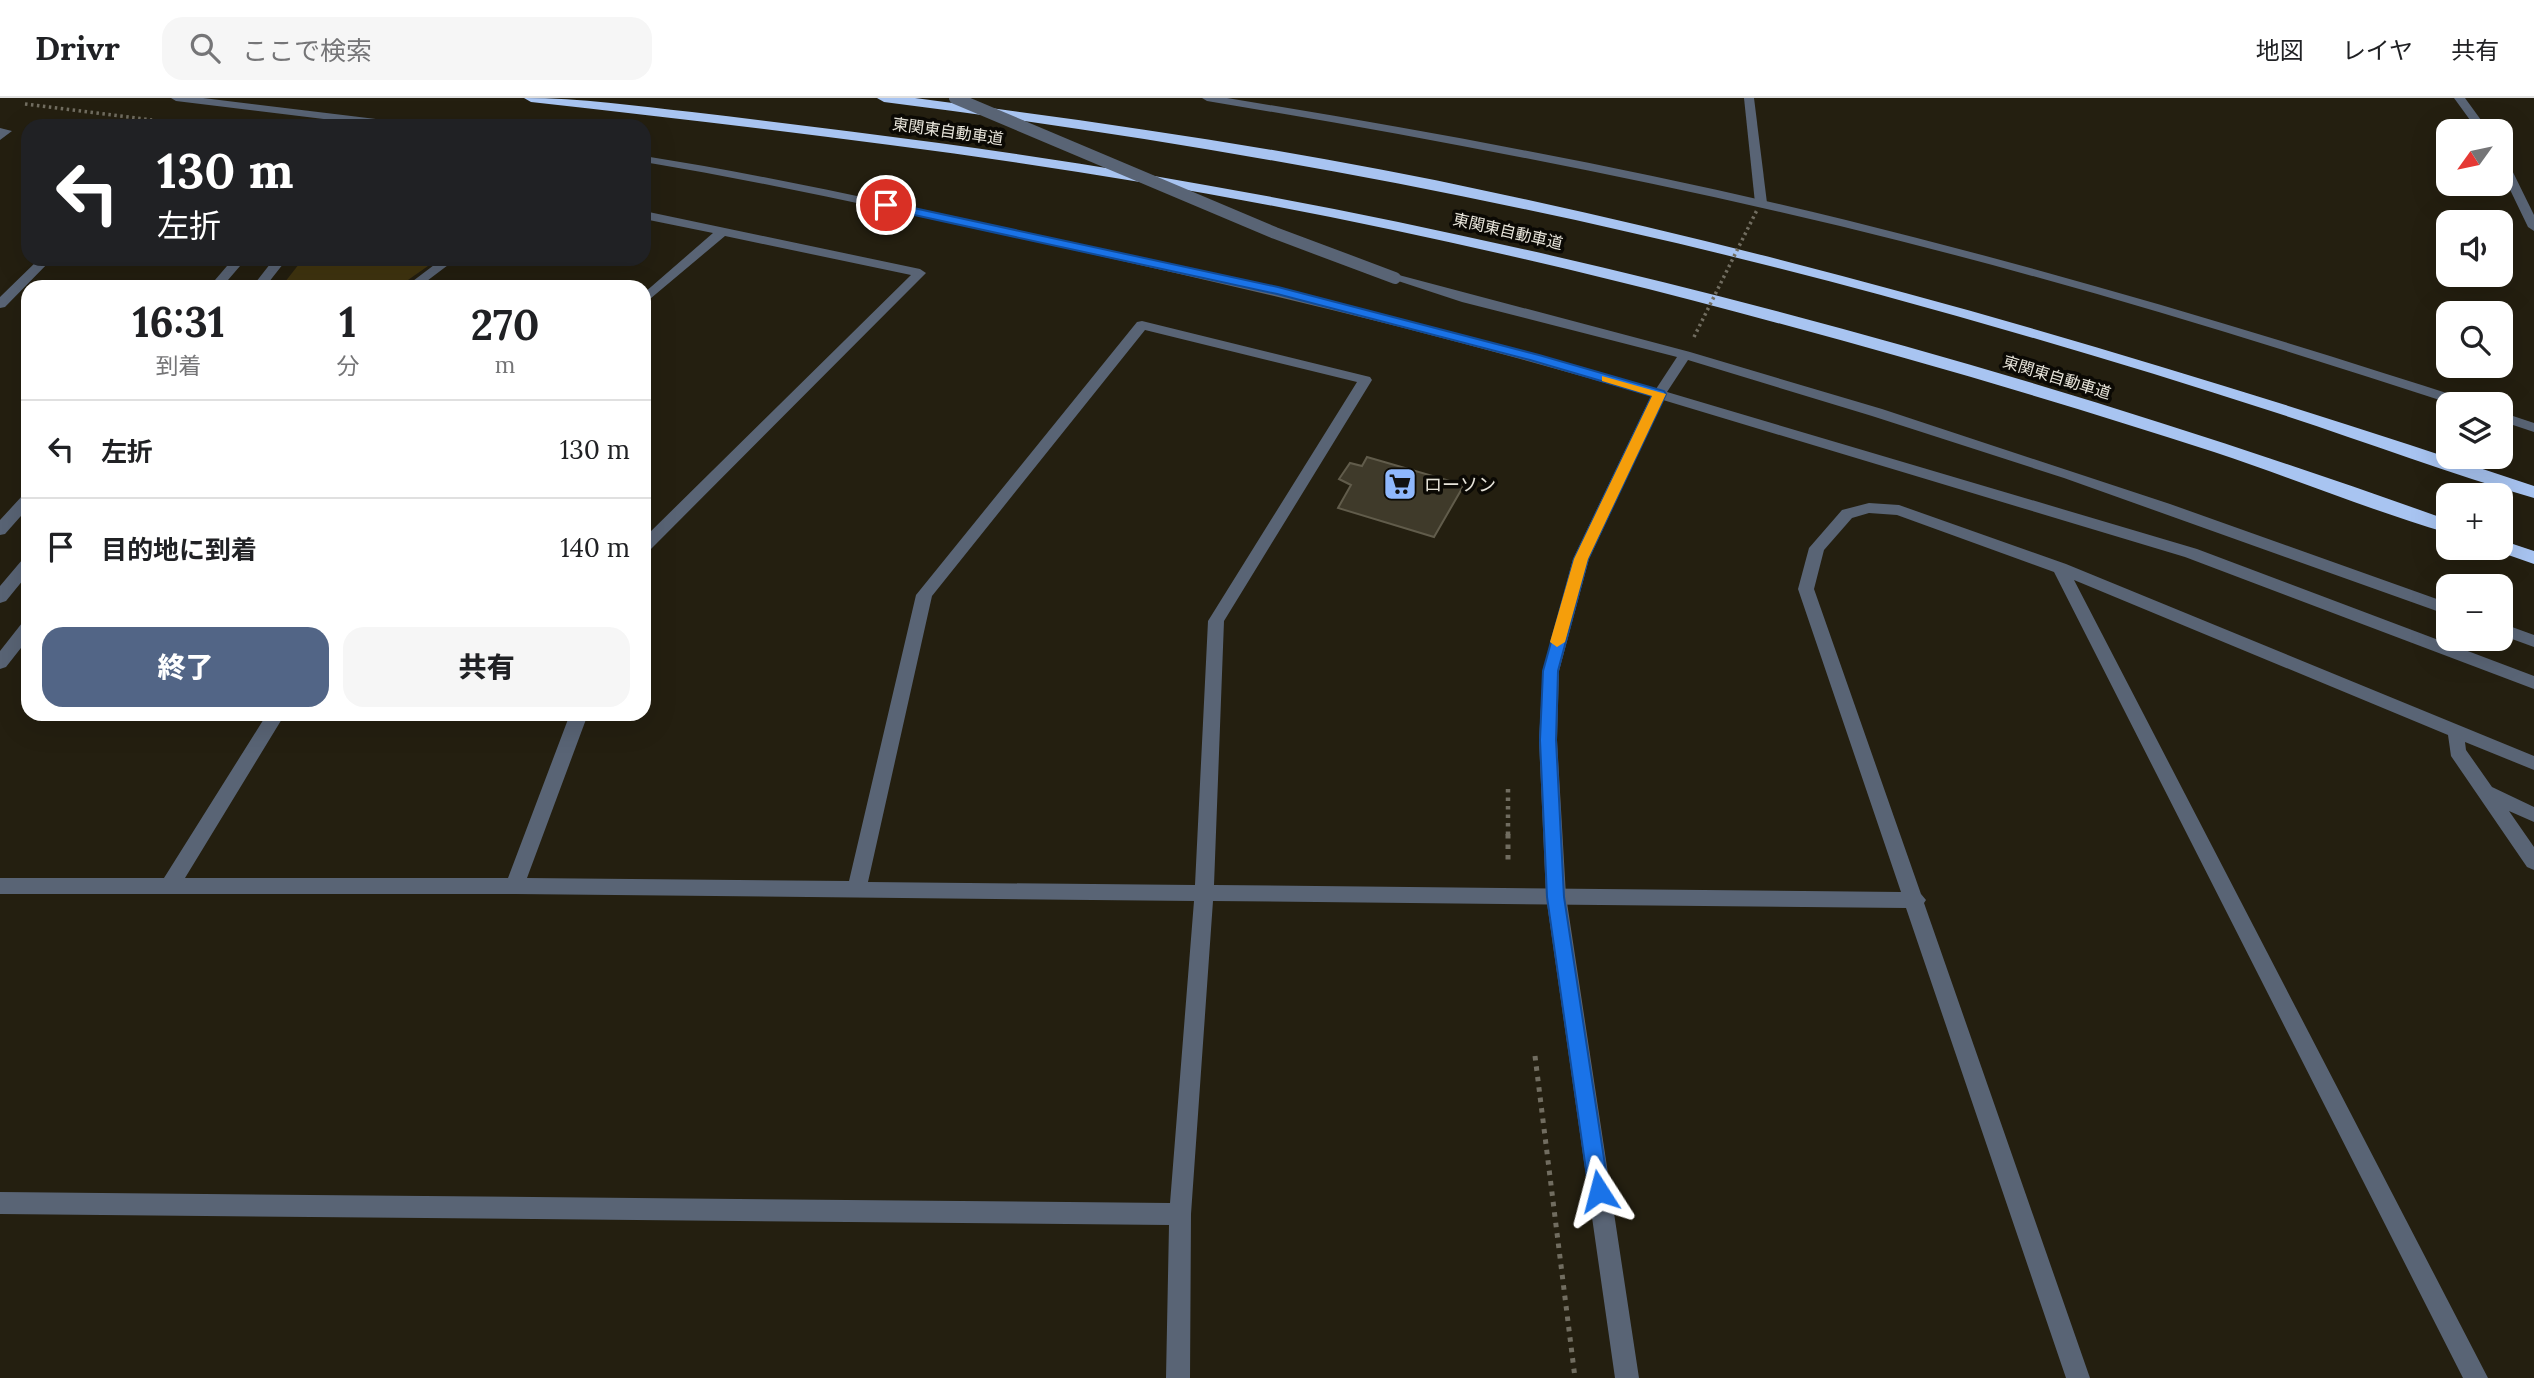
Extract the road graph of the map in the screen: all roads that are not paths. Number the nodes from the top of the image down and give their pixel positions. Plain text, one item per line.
1 (176, 98) edge
2 (531, 98) edge
3 (884, 98) edge
4 (955, 98) edge
5 (1206, 98) edge
6 (1749, 98) edge
7 (2459, 98) edge
8 (351, 119) edge
9 (2475, 119) edge
10 (0, 131) edge
11 (0, 137) edge
12 (651, 160) edge
13 (2513, 184) edge
14 (1759, 206) junction
15 (651, 216) edge
16 (2534, 227) edge
17 (724, 230) junction
18 (39, 266) edge
19 (234, 266) edge
20 (275, 266) edge
21 (440, 266) edge
22 (25, 280) edge
23 (221, 280) edge
24 (264, 280) edge
25 (421, 280) edge
26 (21, 283) edge
27 (651, 294) edge
28 (0, 304) edge
29 (1685, 355) junction
30 (1660, 394) junction
31 (2436, 394) edge
32 (2513, 420) edge
33 (2534, 428) edge
34 (2534, 492) edge
35 (21, 506) edge
36 (2436, 523) edge
37 (0, 530) edge
38 (651, 540) edge
39 (2513, 550) edge
40 (2534, 558) edge
41 (2060, 568) junction
42 (21, 572) edge
43 (0, 597) edge
44 (2436, 605) edge
45 (2513, 633) edge
46 (21, 636) edge
47 (2534, 641) edge
48 (0, 663) edge
49 (2534, 683) edge
50 (272, 721) edge
51 (576, 721) edge
52 (2456, 729) junction
53 (2534, 763) edge
54 (2485, 792) junction
55 (2534, 815) edge
56 (2534, 862) edge
57 (0, 886) edge
58 (515, 886) junction
59 (169, 887) junction
60 (857, 890) junction
61 (1204, 893) junction
62 (1556, 897) junction
63 (1916, 900) junction
64 (0, 1203) edge
65 (1180, 1214) junction
66 (1178, 1378) edge
67 (1627, 1378) edge
68 (2078, 1378) edge
69 (2476, 1378) edge

1 - 8 street
2 - 36 highway, 東関東自動車道
3 - 34 highway, 東関東自動車道
4 - 29 street, bridge
5 - 14 street
6 - 14 street
7 - 9 street
10 - 11 street
12 - 30 street
13 - 16 street
14 - 31 street
15 - 17 street
17 - 27 street
17 - 38 street
18 - 22 street
19 - 23 street
20 - 24 street
21 - 25 street
26 - 28 street
29 - 30 street
29 - 44 street
30 - 49 street
30 - 62 street
32 - 33 street
35 - 37 street
39 - 40 highway
41 - 52 street
41 - 63 street
41 - 69 street
42 - 43 street
45 - 47 street
46 - 48 street
50 - 59 street
51 - 58 street
52 - 53 street
52 - 54 street
54 - 55 street
54 - 56 street
57 - 59 street
58 - 59 street
58 - 60 street
60 - 61 street
60 - 61 street
61 - 62 street
61 - 65 street
62 - 63 street
62 - 67 street
63 - 68 street
64 - 65 street
65 - 66 street

